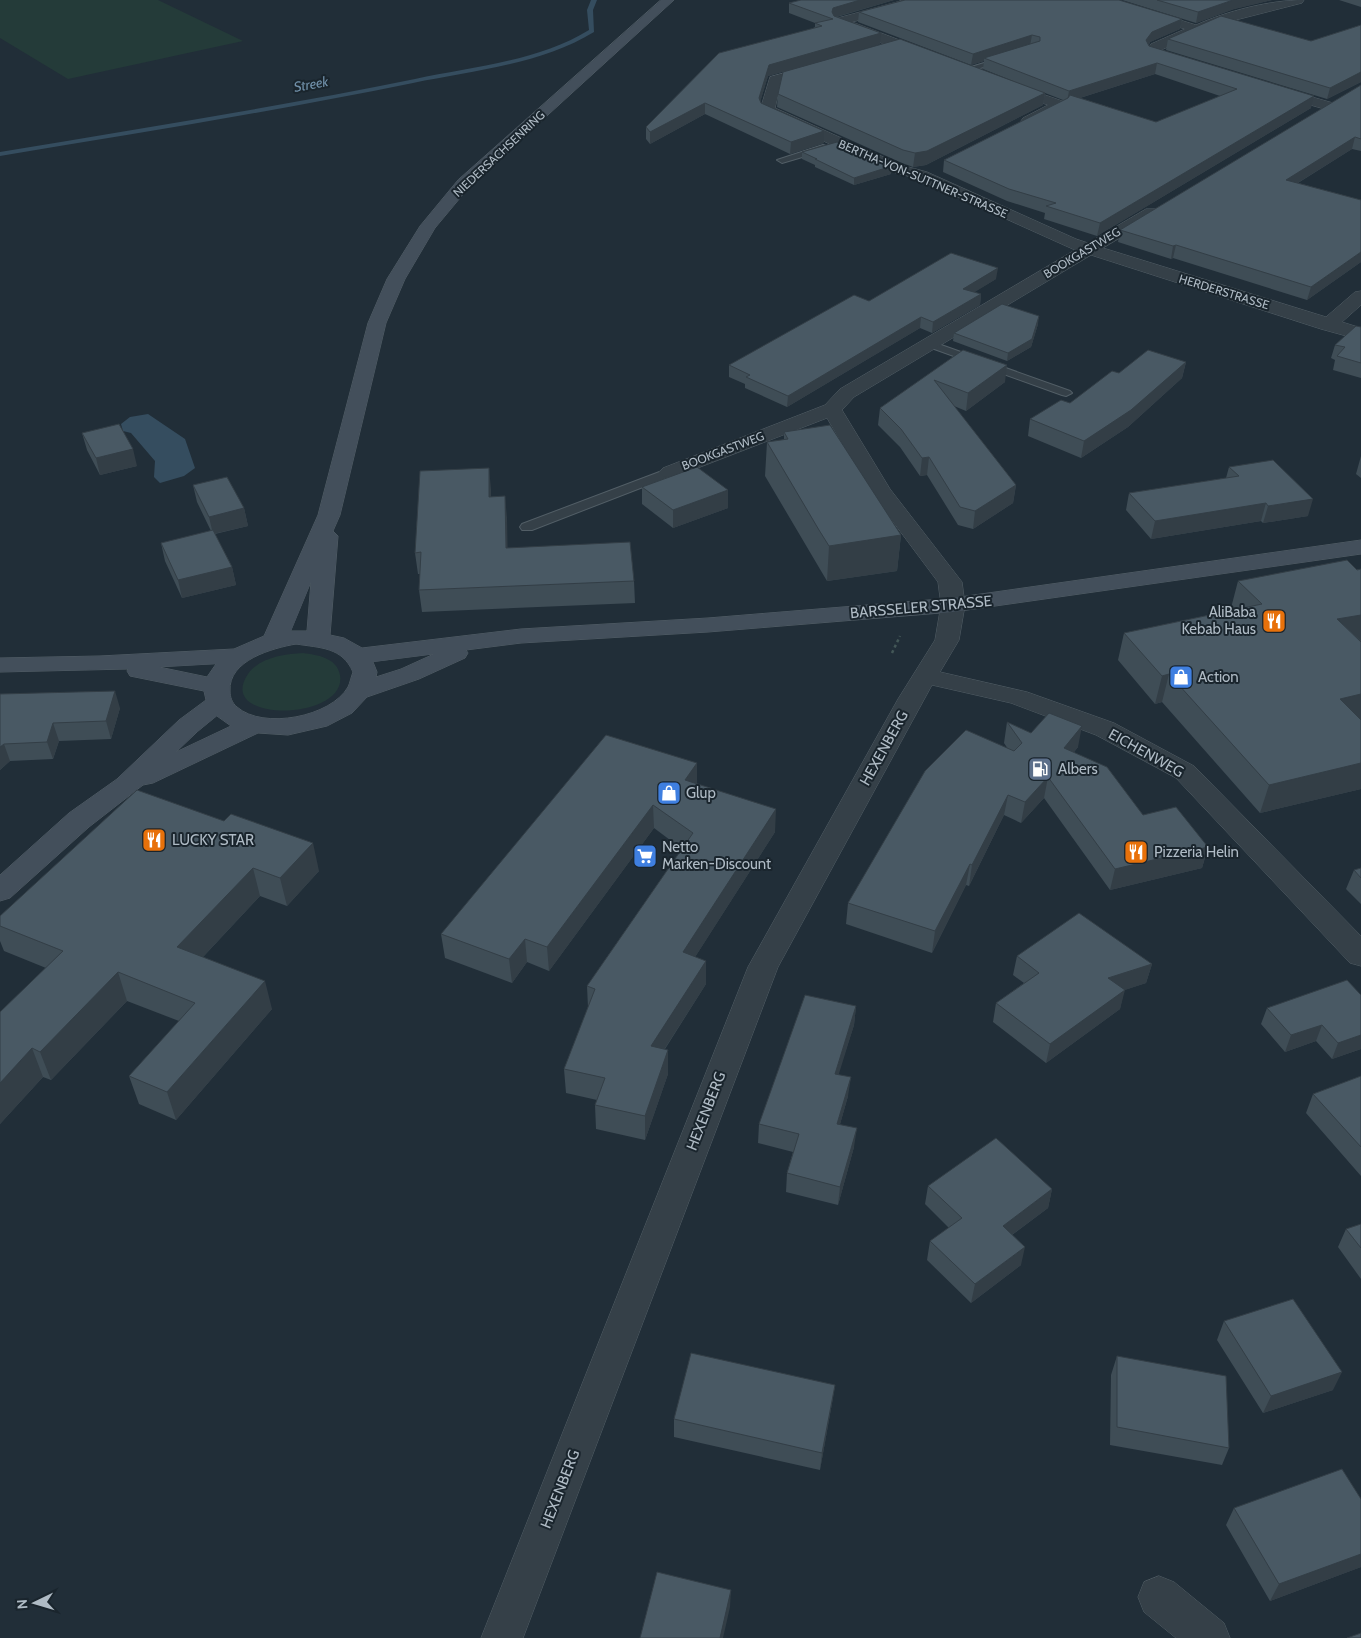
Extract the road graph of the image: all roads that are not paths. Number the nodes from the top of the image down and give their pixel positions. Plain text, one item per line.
1 (668, 0) edge
2 (906, 0) edge
3 (1103, 0) edge
4 (1298, 0) edge
5 (1197, 29) junction
6 (898, 45) junction
7 (870, 53) edge
8 (1017, 55) edge
9 (937, 59) edge
10 (834, 64) edge
11 (1197, 66) edge
12 (960, 68) joint
13 (1263, 86) edge
14 (1312, 116) edge
15 (1016, 127) edge
16 (840, 143) junction
17 (782, 160) dead end
18 (938, 167) dead end
19 (921, 175) junction
20 (1171, 201) edge
21 (1088, 249) junction
22 (1361, 296) edge
23 (1328, 324) junction
24 (1361, 334) edge
25 (930, 344) junction
26 (1066, 393) dead end
27 (832, 409) junction
28 (670, 472) joint
29 (329, 514) junction
30 (527, 527) dead end
31 (1361, 547) edge
32 (953, 606) junction
33 (318, 638) junction
34 (274, 641) junction
35 (479, 642) junction
36 (238, 656) junction
37 (358, 656) junction
38 (100, 663) junction
39 (0, 665) edge
40 (924, 676) junction
41 (360, 691) junction
42 (217, 694) junction
43 (254, 725) junction
44 (127, 785) junction
45 (0, 891) edge
46 (1361, 955) edge
47 (1159, 1596) dead end
48 (502, 1638) edge
49 (1209, 1638) edge

1 - 29 main road, NIEDERSACHSENRING
2 - 6 street
3 - 5 street
4 - 5 street
5 - 11 street
6 - 7 street
6 - 9 street
8 - 12 lane
10 - 16 street, BERTHA-VON-SUTTNER-STRASSE
12 - 15 street
13 - 14 street
16 - 17 lane
16 - 19 street, BERTHA-VON-SUTTNER-STRASSE
18 - 19 street
19 - 21 street, BERTHA-VON-SUTTNER-STRASSE
20 - 21 street, BOOKGASTWEG
21 - 23 street, HERDERSTRASSE
21 - 25 street, BOOKGASTWEG
22 - 23 street
23 - 24 street, HERDERSTRASSE
25 - 26 lane
25 - 27 street, BOOKGASTWEG
27 - 28 street, BOOKGASTWEG
27 - 32 street
28 - 30 lane
29 - 33 main road, NIEDERSACHSENRING
29 - 34 main road, NIEDERSACHSENRING
31 - 32 main road, BARSSELER STRASSE
32 - 35 main road, BARSSELER STRASSE
32 - 40 street, HEXENBERG
33 - 34 main road
33 - 37 main road
34 - 36 main road
35 - 37 main road, BARSSELER STRASSE
35 - 41 main road, BARSSELER STRASSE
36 - 38 main road
36 - 42 main road
37 - 41 main road
38 - 39 main road
38 - 42 main road
40 - 46 street, EICHENWEG
40 - 48 street, HEXENBERG
41 - 43 main road
42 - 43 main road
42 - 44 main road
43 - 44 main road
44 - 45 main road
47 - 49 street

